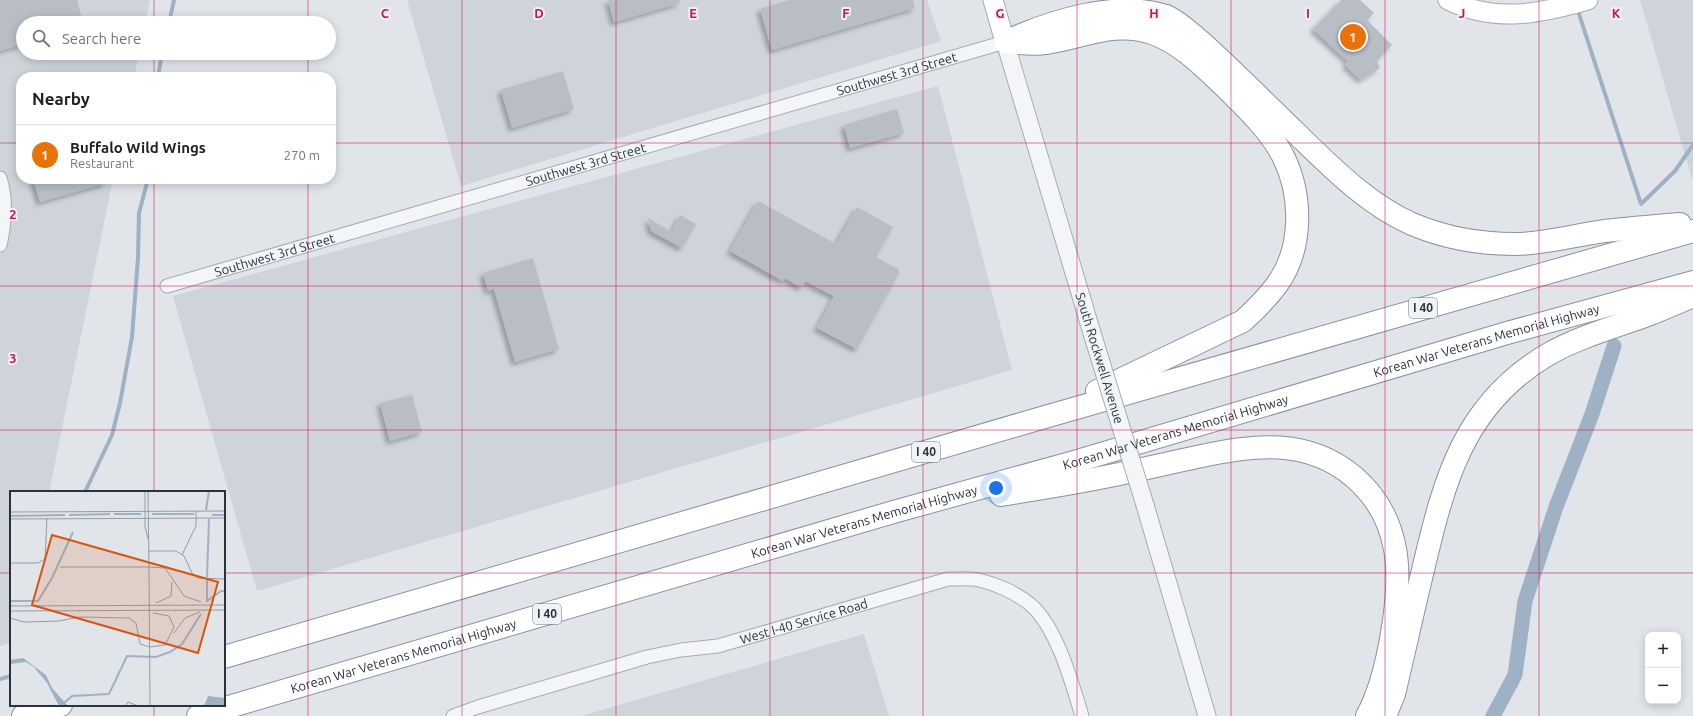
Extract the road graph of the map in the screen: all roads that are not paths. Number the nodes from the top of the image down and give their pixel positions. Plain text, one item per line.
1 (993, 0) edge
2 (1448, 0) edge
3 (1588, 0) edge
4 (1005, 42) junction
5 (2, 184) edge
6 (1693, 222) edge
7 (1693, 231) edge
8 (0, 245) edge
9 (1693, 282) edge
10 (167, 286) dead end
11 (1693, 296) edge
12 (1038, 419) junction
13 (897, 511) junction
14 (225, 657) edge
15 (58, 706) edge
16 (24, 716) edge
17 (198, 716) edge
18 (453, 716) edge
19 (1082, 716) edge
20 (1207, 716) edge
21 (1367, 716) edge
22 (1385, 716) edge

1 - 4 main road, South Rockwell Avenue
2 - 3 main road
4 - 6 highway
4 - 10 street, Southwest 3rd Street
4 - 12 highway
4 - 20 street, South Rockwell Avenue, bridge
5 - 8 street
7 - 12 highway, I 40
9 - 13 highway, Korean War Veterans Memorial Highway / I 40
11 - 22 highway
12 - 14 highway, I 40
13 - 17 highway, Korean War Veterans Memorial Highway / I 40
13 - 21 highway
15 - 16 highway
18 - 19 street, West I-40 Service Road

